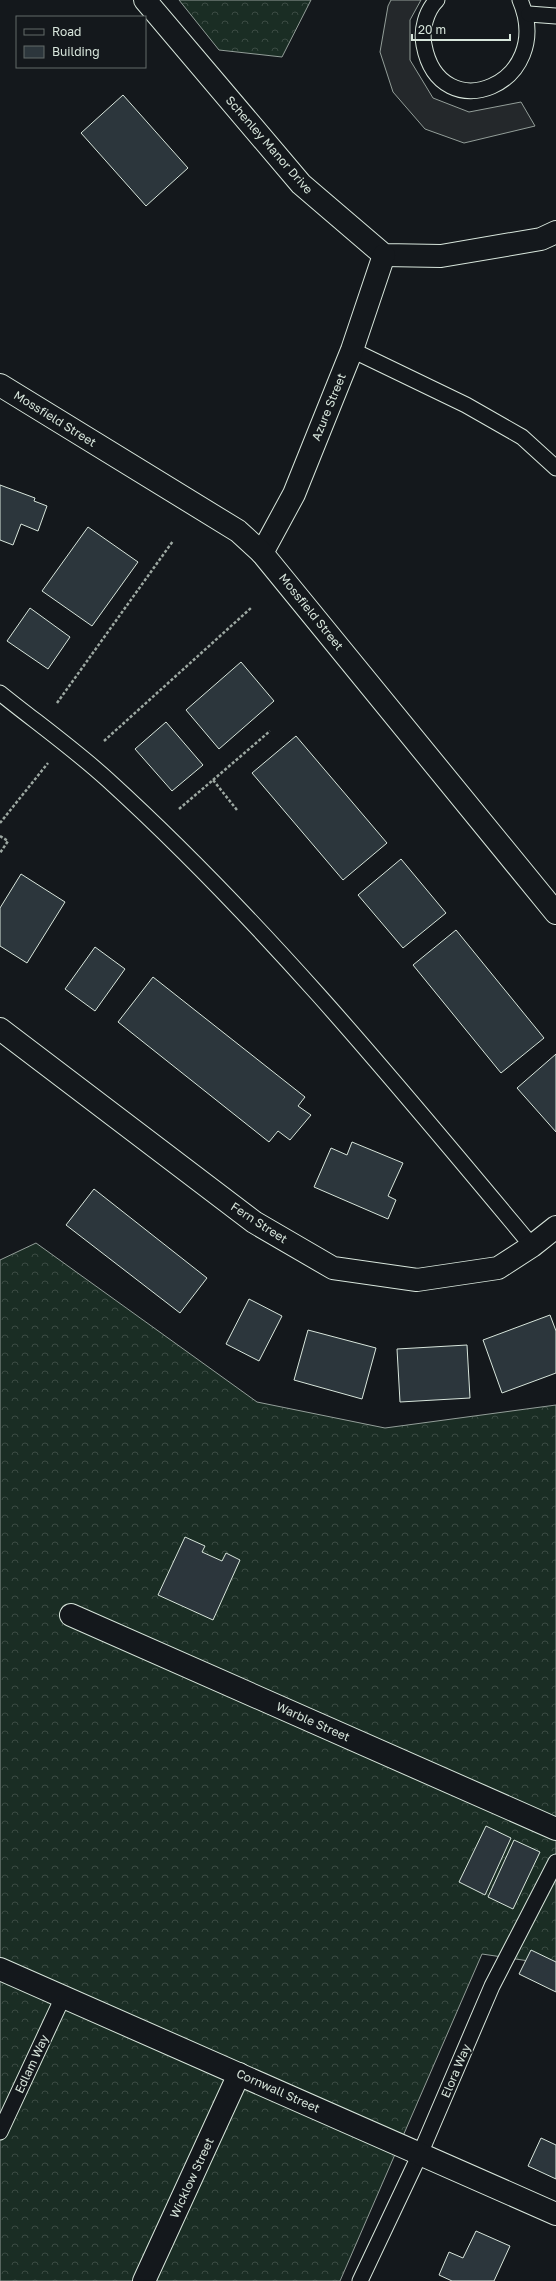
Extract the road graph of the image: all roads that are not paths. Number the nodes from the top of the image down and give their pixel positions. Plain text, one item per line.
1 (145, 0) edge
2 (437, 0) edge
3 (520, 0) edge
4 (529, 14) junction
5 (556, 16) edge
6 (556, 232) edge
7 (384, 255) junction
8 (352, 350) junction
9 (0, 385) edge
10 (556, 468) edge
11 (262, 553) junction
12 (0, 693) edge
13 (556, 913) edge
14 (0, 1029) edge
15 (556, 1227) edge
16 (532, 1246) junction
17 (71, 1615) dead end
18 (556, 1829) edge
19 (556, 1862) edge
20 (0, 1969) edge
21 (63, 1997) junction
22 (239, 2074) junction
23 (0, 2132) edge
24 (420, 2154) junction
25 (556, 2214) edge
26 (144, 2281) edge
27 (360, 2281) edge

1 - 7 street, Schenley Manor Drive
2 - 4 lane
3 - 4 lane
4 - 5 lane
6 - 7 street
7 - 8 street, Azure Street
8 - 10 lane
8 - 11 street, Azure Street
9 - 11 street, Mossfield Street
11 - 13 street, Mossfield Street
12 - 16 lane
14 - 16 street, Fern Street
15 - 16 street, Fern Street
17 - 18 street, Warble Street
19 - 24 lane, Elora Way
20 - 21 street, Cornwall Street
21 - 22 street, Cornwall Street
21 - 23 lane, Edlam Way
22 - 24 street, Cornwall Street
22 - 26 street, Wicklow Street
24 - 25 street, Cornwall Street
24 - 27 lane, Elora Way

